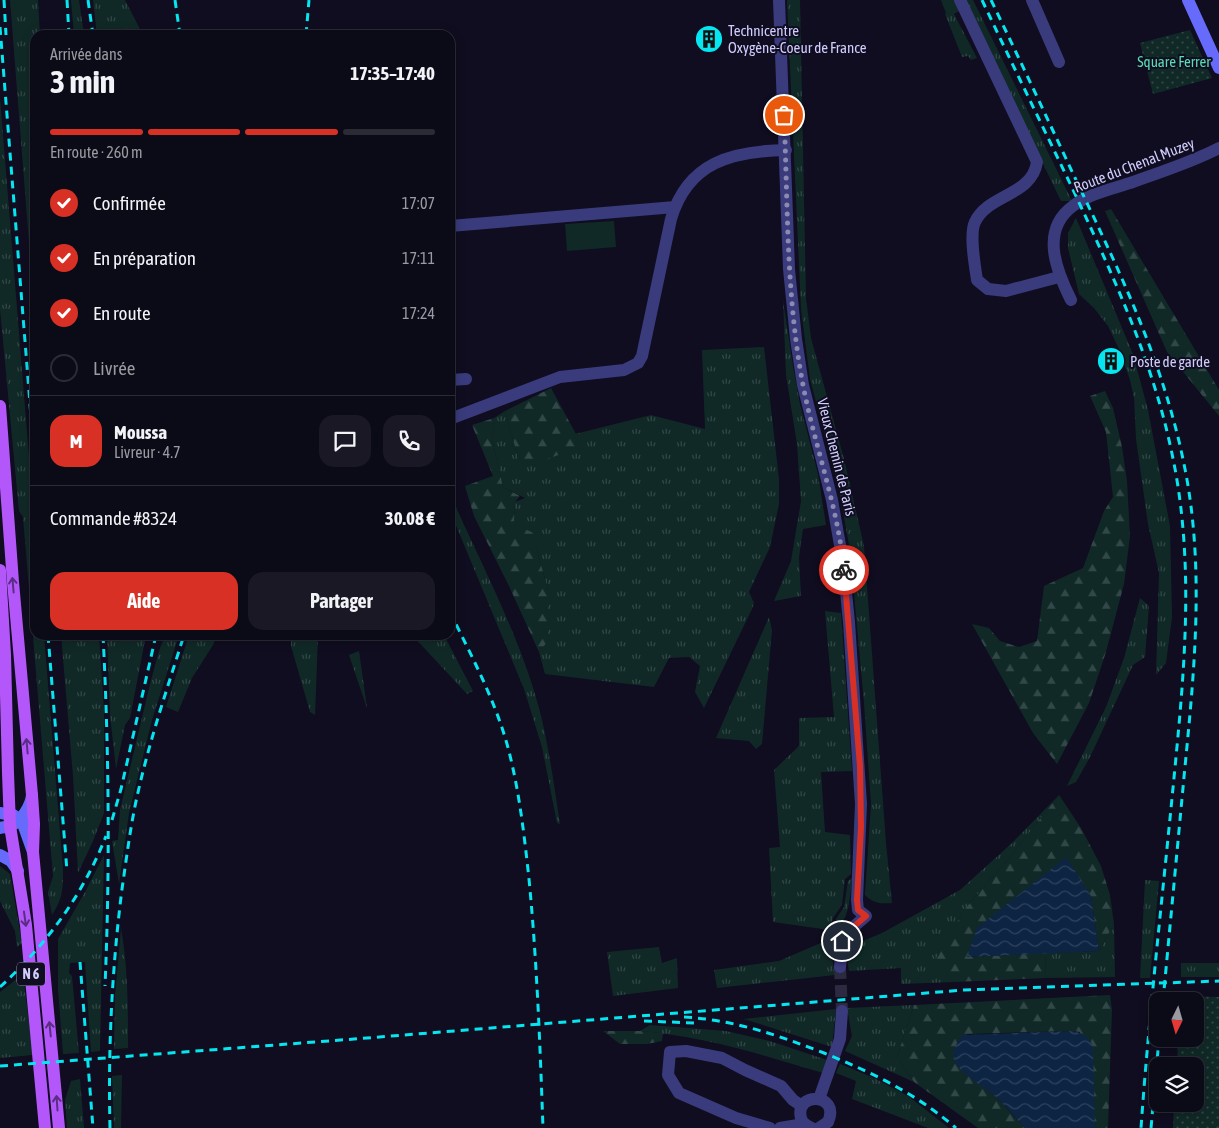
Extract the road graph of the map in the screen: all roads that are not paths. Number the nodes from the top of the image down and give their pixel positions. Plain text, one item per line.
1 (779, 0) edge
2 (960, 0) edge
3 (1032, 0) edge
4 (1188, 0) edge
5 (1059, 62) dead end
6 (1219, 68) edge
7 (1219, 148) edge
8 (786, 150) junction
9 (675, 207) junction
10 (455, 226) edge
11 (1060, 276) junction
12 (1071, 300) dead end
13 (466, 378) dead end
14 (455, 379) edge
15 (0, 406) edge
16 (455, 416) edge
17 (0, 570) edge
18 (32, 795) junction
19 (8, 820) edge
20 (33, 852) junction
21 (0, 855) edge
22 (18, 870) junction
23 (840, 967) tunnel mouth
24 (842, 1011) tunnel mouth
25 (819, 1099) junction
26 (802, 1106) junction
27 (808, 1126) edge
28 (825, 1127) edge
29 (45, 1128) edge
30 (59, 1128) edge
31 (770, 1128) edge
32 (780, 1128) edge

1 - 8 street, Vieux Chemin de Paris
2 - 11 street
3 - 5 street
4 - 6 main road
7 - 11 street, Route du Chenal Muzey
8 - 9 street
8 - 23 street, Vieux Chemin de Paris
9 - 10 street
9 - 16 street
11 - 12 street, Route du Chenal Muzey
13 - 14 street
18 -> 15 main road, N 6
17 - 19 main road, N 6
18 - 19 main road
18 - 20 main road, N 6
19 - 20 main road
19 - 22 main road, N 6
30 -> 20 main road, N 6
21 - 22 main road
22 -> 29 main road, N 6
24 - 25 street
25 - 26 street
25 - 28 street
26 - 27 street
26 - 31 street
27 - 32 street

